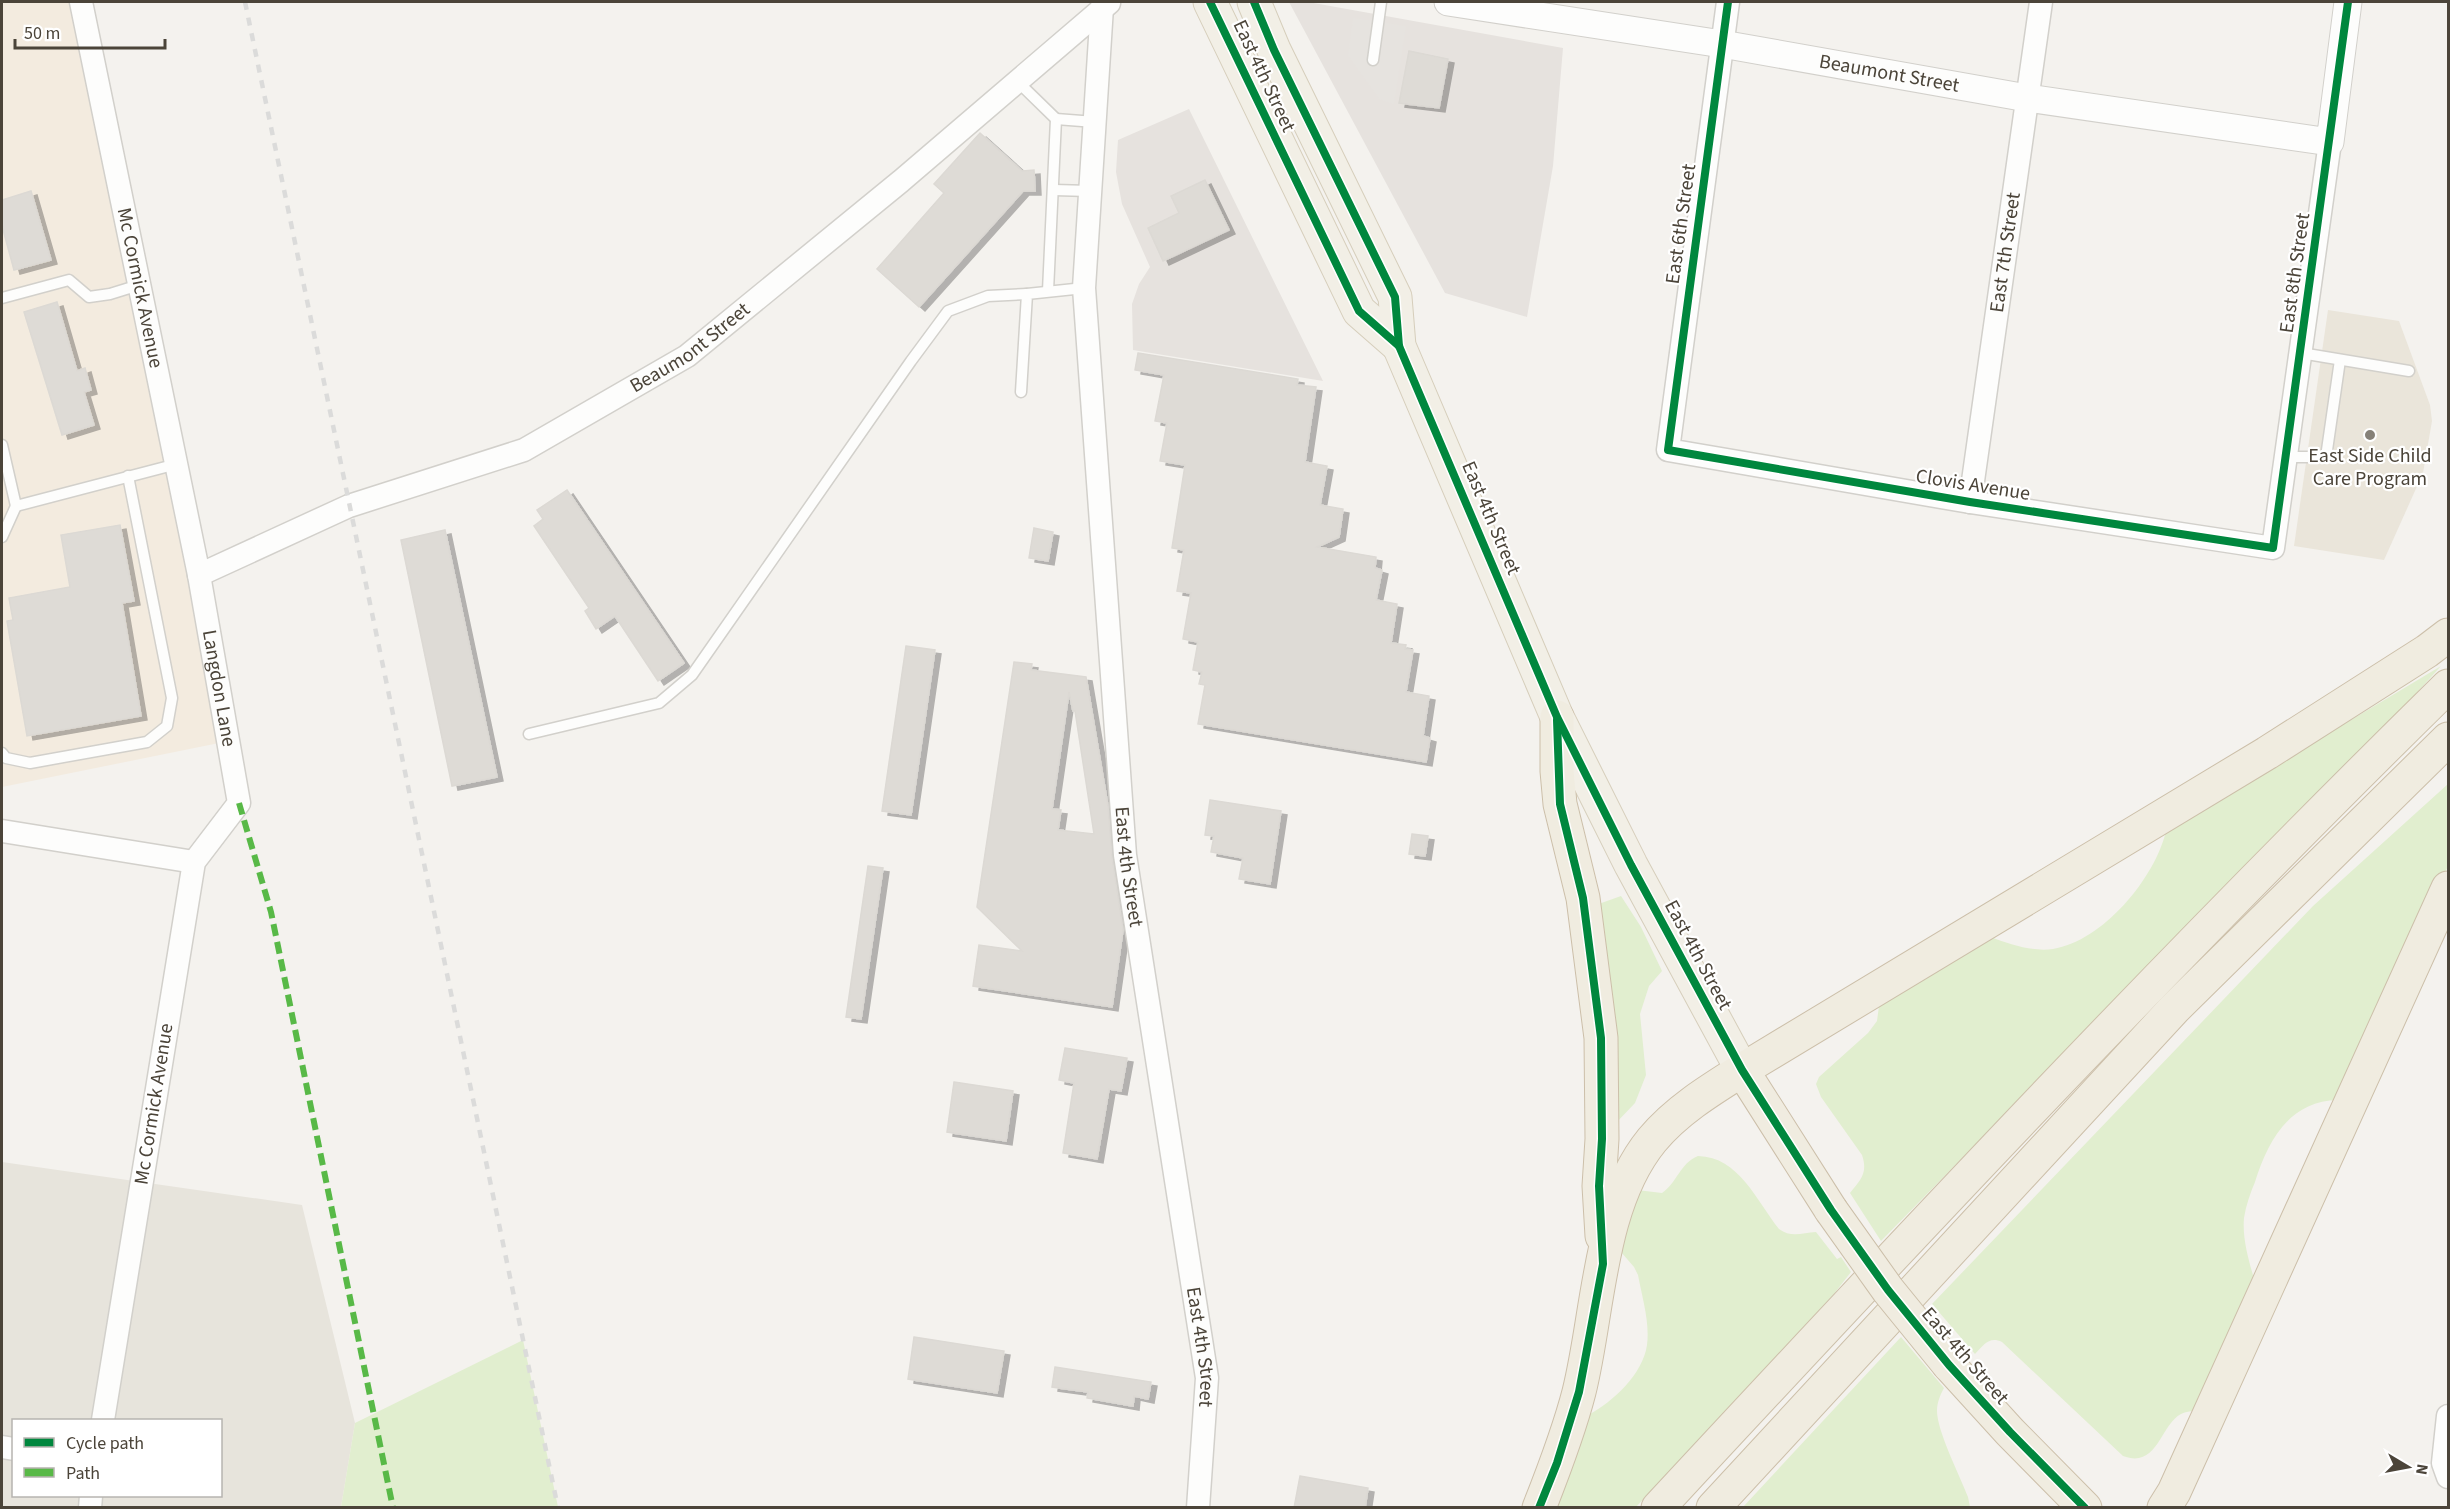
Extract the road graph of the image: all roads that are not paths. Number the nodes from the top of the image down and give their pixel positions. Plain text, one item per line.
1 (81, 2) edge
2 (1210, 2) edge
3 (1254, 2) edge
4 (1381, 2) edge
5 (1450, 2) edge
6 (1728, 2) edge
7 (2041, 2) edge
8 (2348, 2) edge
9 (1107, 4) edge
10 (1722, 44) junction
11 (1374, 60) dead end
12 (1017, 81) junction
13 (2027, 98) junction
14 (1056, 119) junction
15 (1095, 122) junction
16 (2330, 142) junction
17 (1054, 190) junction
18 (1090, 191) junction
19 (139, 285) junction
20 (1084, 288) junction
21 (1048, 291) junction
22 (1027, 294) junction
23 (2, 298) edge
24 (1399, 346) junction
25 (2301, 353) junction
26 (2340, 360) junction
27 (2409, 371) dead end
28 (1021, 392) dead end
29 (2, 445) edge
30 (1668, 450) joint
31 (2286, 457) junction
32 (177, 464) junction
33 (128, 476) junction
34 (1970, 502) junction
35 (16, 506) junction
36 (2, 537) edge
37 (2273, 548) joint
38 (199, 575) junction
39 (2448, 635) edge
40 (2448, 686) edge
41 (1557, 717) junction
42 (529, 734) dead end
43 (2448, 739) edge
44 (2, 753) edge
45 (239, 803) joint
46 (2, 831) edge
47 (194, 862) junction
48 (2448, 888) edge
49 (1742, 1070) junction
50 (1603, 1264) junction
51 (2448, 1416) edge
52 (103, 1419) edge
53 (2448, 1477) edge
54 (1198, 1508) edge
55 (1539, 1508) edge
56 (1658, 1508) edge
57 (1713, 1508) edge
58 (2085, 1508) edge
59 (2164, 1508) edge

1 - 19 street, Mc Cormick Avenue
2 - 24 main road, East 4th Street
3 - 24 main road, East 4th Street
4 - 11 lane
5 - 10 street, Beaumont Street
6 - 10 street, East 6th Street
7 - 13 street, East 7th Street
8 - 16 street, East 8th Street
9 - 12 street, Beaumont Street
9 - 15 street, East 4th Street
10 - 13 street, Beaumont Street
10 - 30 street, East 6th Street
12 - 14 lane
12 - 38 street, Beaumont Street
13 - 16 street, Beaumont Street
13 - 34 street, East 7th Street
14 - 15 lane
14 - 17 lane
15 - 18 street, East 4th Street
16 - 25 street, East 8th Street
17 - 18 lane
17 - 21 lane
18 - 20 street, East 4th Street
19 - 23 lane
19 - 32 street, Mc Cormick Avenue
20 - 21 lane
20 - 54 street, East 4th Street
21 - 22 lane
22 - 28 lane
22 - 42 lane
24 - 41 main road, East 4th Street
25 - 26 lane
25 - 31 street, East 8th Street
26 - 27 lane
26 - 31 lane
29 - 35 lane
30 - 34 street, Clovis Avenue
31 - 37 street, East 8th Street
32 - 33 lane
32 - 38 street, Mc Cormick Avenue
33 - 35 lane
33 - 44 lane
34 - 37 street, Clovis Avenue
35 - 36 lane
38 - 45 street, Langdon Lane
39 - 49 highway
40 - 56 highway
41 - 49 main road, East 4th Street
41 - 50 highway
43 - 57 highway
45 - 47 street, Mc Cormick Avenue
46 - 47 street
47 - 52 street, Mc Cormick Avenue
48 - 59 highway
49 - 50 highway
49 - 58 highway, East 4th Street, bridge
50 - 55 highway
51 - 53 street

